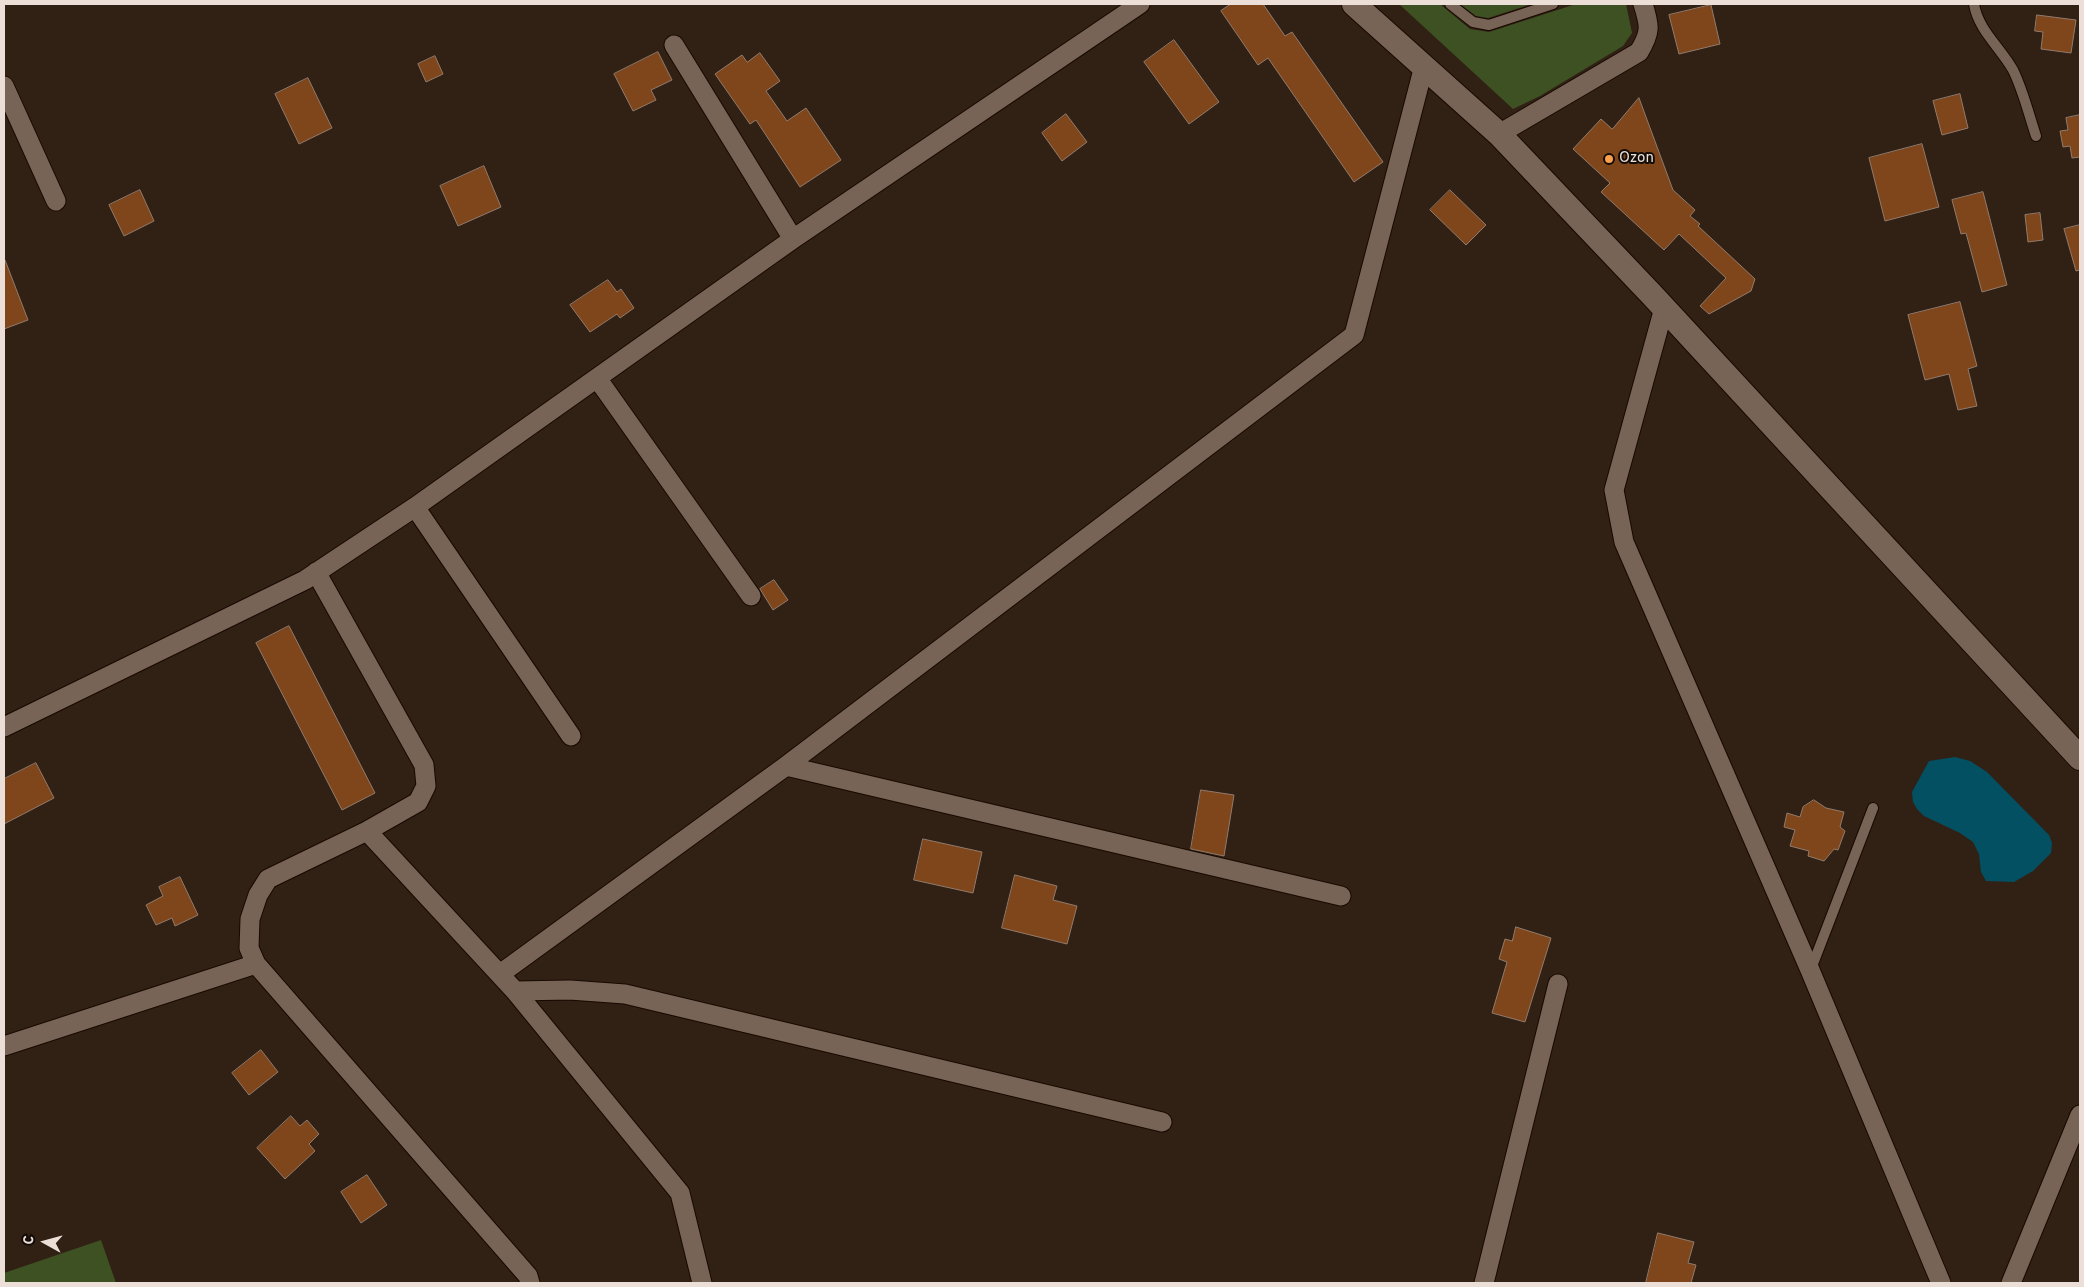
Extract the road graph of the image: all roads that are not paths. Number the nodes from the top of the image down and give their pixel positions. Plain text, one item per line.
1 (1354, 4) edge
2 (1450, 4) edge
3 (1553, 4) edge
4 (1643, 4) edge
5 (1974, 4) edge
6 (1128, 6) edge
7 (674, 45) dead end
8 (1424, 66) junction
9 (4, 86) edge
10 (1499, 134) junction
11 (2036, 136) dead end
12 (56, 201) dead end
13 (793, 239) junction
14 (1664, 308) junction
15 (598, 378) junction
16 (415, 507) junction
17 (316, 572) junction
18 (751, 596) dead end
19 (4, 726) edge
20 (570, 736) dead end
21 (2080, 758) edge
22 (786, 766) junction
23 (1873, 808) dead end
24 (367, 831) junction
25 (1341, 896) dead end
26 (256, 964) junction
27 (1810, 970) junction
28 (500, 974) junction
29 (1558, 984) dead end
30 (514, 991) junction
31 (4, 1046) edge
32 (2080, 1115) edge
33 (1162, 1122) dead end
34 (530, 1283) edge
35 (702, 1283) edge
36 (1484, 1283) edge
37 (1942, 1283) edge
38 (2011, 1283) edge

1 - 8 street
2 - 3 lane
4 - 10 street
5 - 11 lane
6 - 13 street
7 - 13 street
8 - 10 street
8 - 22 street
9 - 12 street
10 - 14 street
13 - 15 street
14 - 21 street
14 - 27 street
15 - 16 street
15 - 18 street
16 - 17 street
16 - 20 street
17 - 19 street
17 - 24 street
22 - 25 street
22 - 28 street
23 - 27 lane
24 - 26 street
24 - 28 street
26 - 31 street
26 - 34 street
27 - 37 street
28 - 30 street
29 - 36 street
30 - 33 street
30 - 35 street
32 - 38 street

